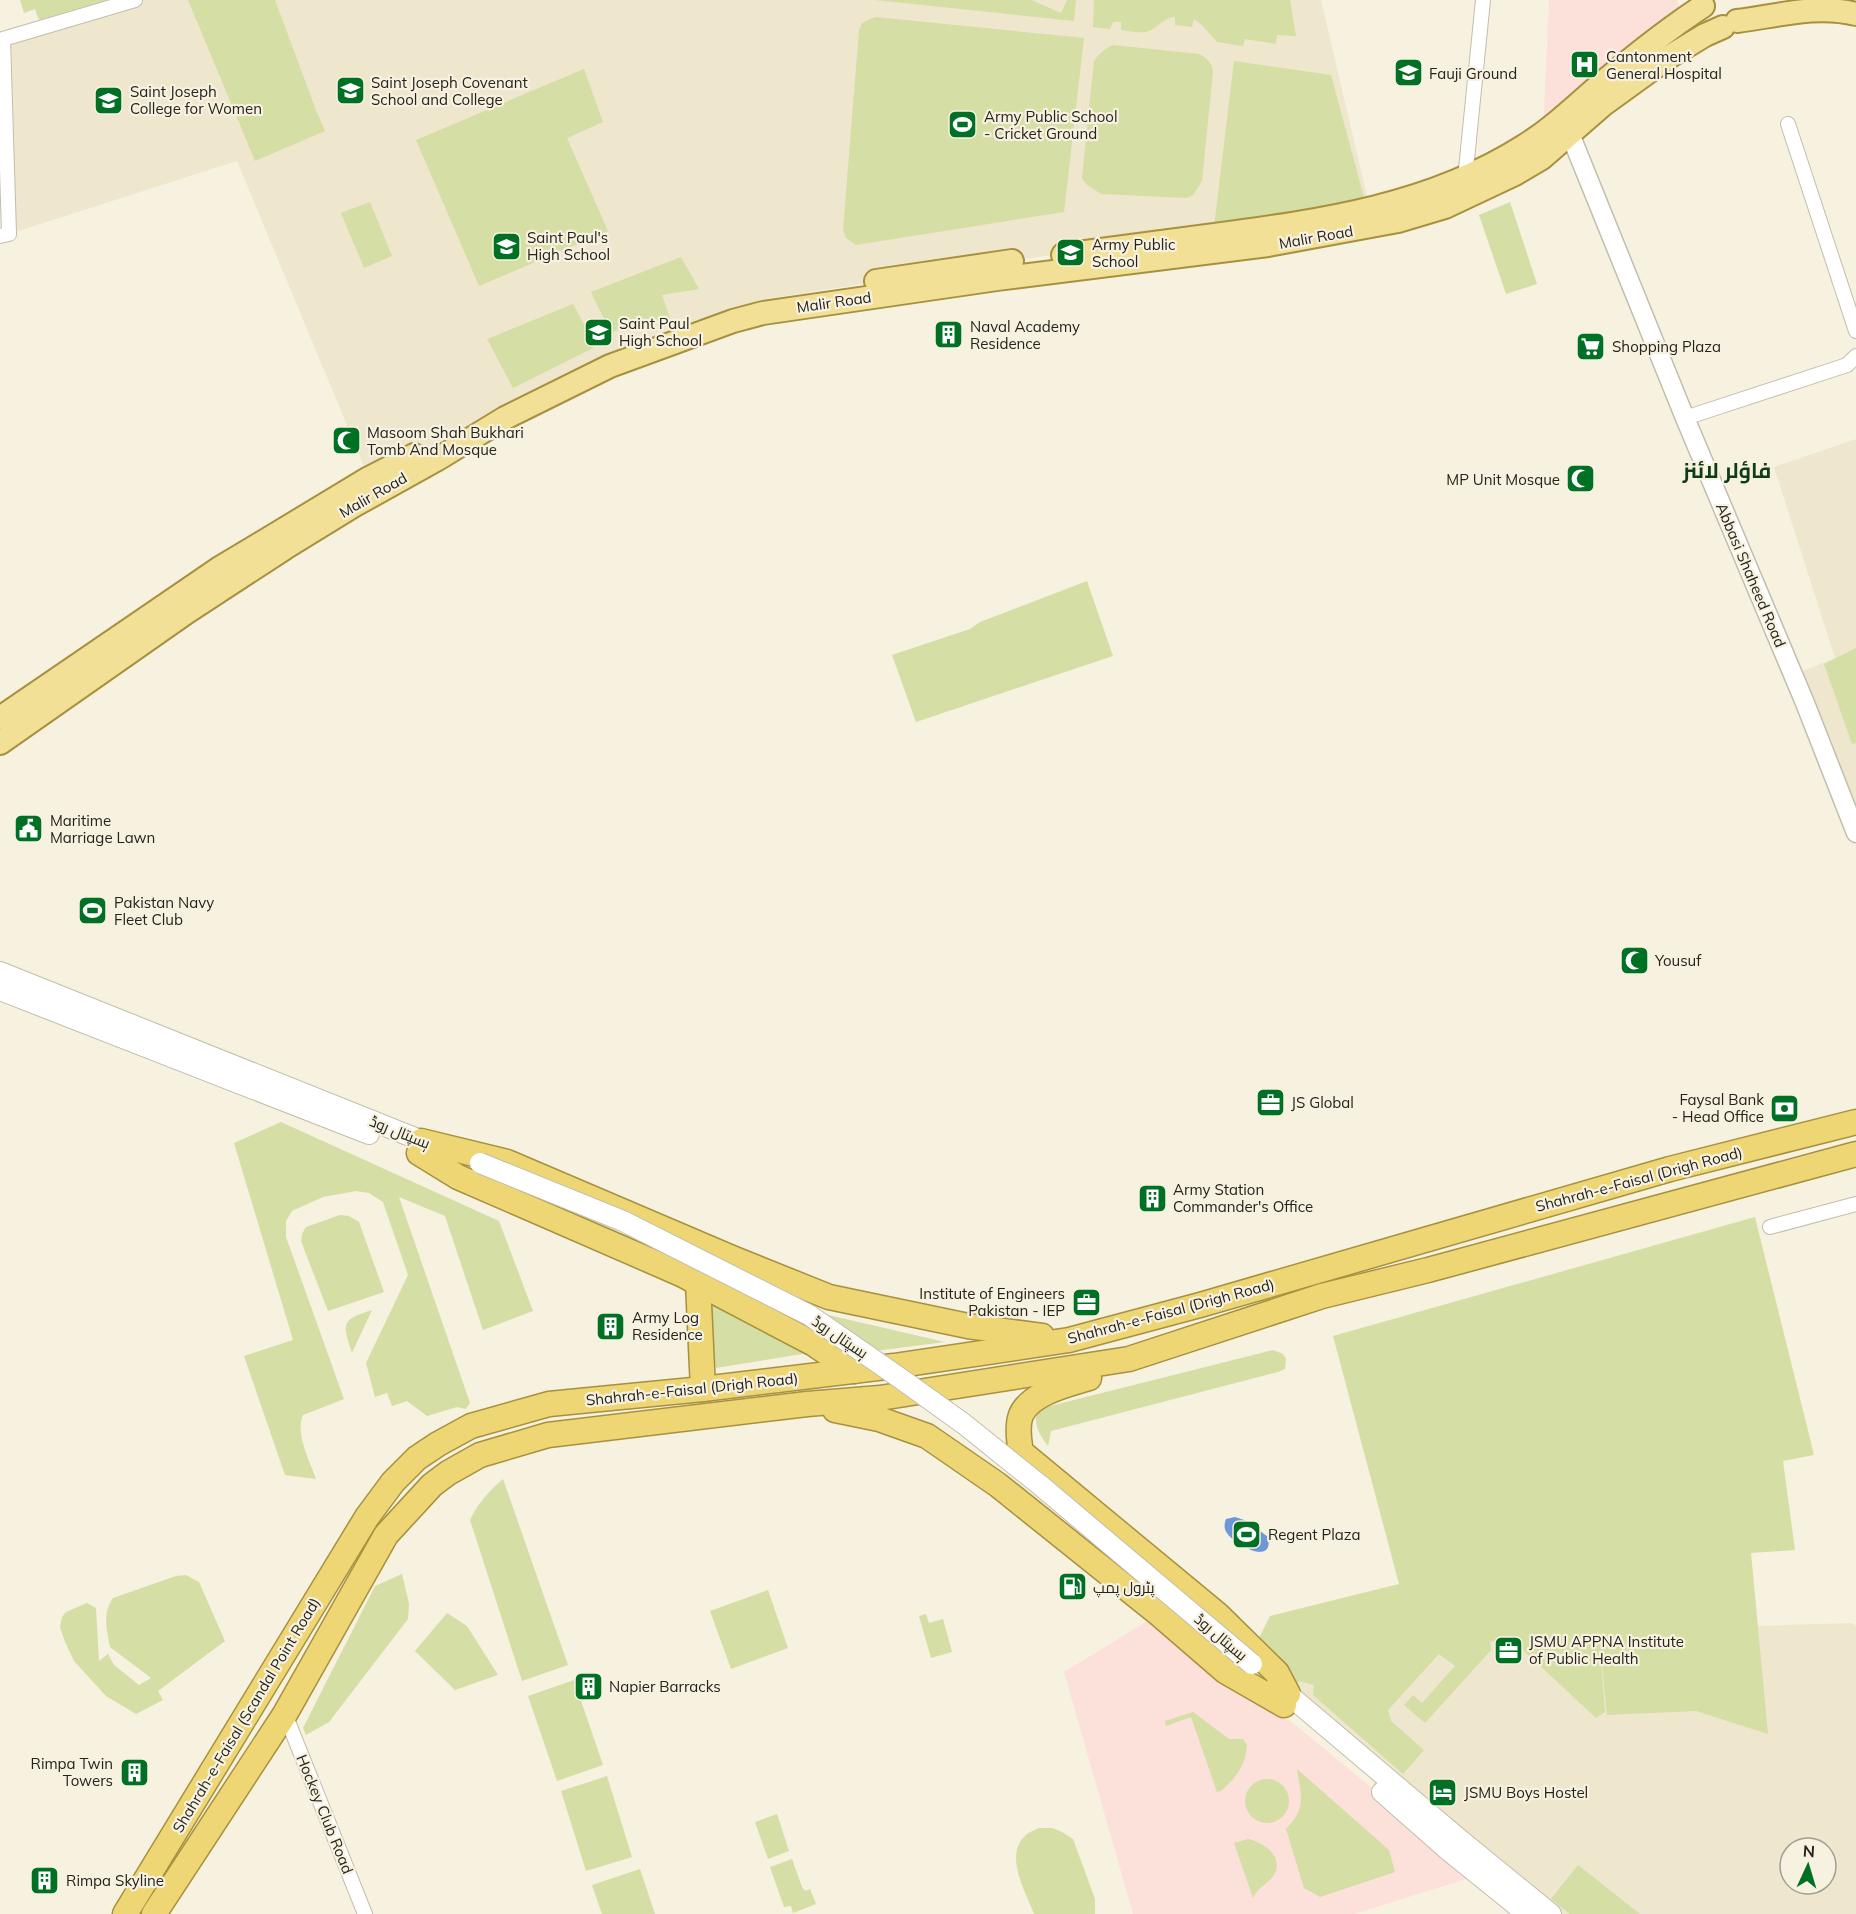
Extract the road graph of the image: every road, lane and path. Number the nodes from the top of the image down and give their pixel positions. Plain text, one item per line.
1 (135, 0) edge
2 (1483, 0) edge
3 (1703, 2) edge
4 (1856, 14) edge
5 (1734, 16) edge
6 (1, 36) edge
7 (1788, 124) dead end
8 (1567, 126) junction
9 (1465, 179) junction
10 (0, 236) edge
11 (1856, 331) edge
12 (1856, 356) edge
13 (1685, 418) junction
14 (0, 718) edge
15 (0, 743) edge
16 (1856, 833) edge
17 (0, 972) edge
18 (0, 990) edge
19 (1856, 1122) edge
20 (420, 1147) junction
21 (1856, 1154) edge
22 (1856, 1204) edge
23 (1770, 1227) dead end
24 (698, 1283) junction
25 (817, 1292) junction
26 (1069, 1340) junction
27 (814, 1344) junction
28 (1129, 1359) junction
29 (854, 1371) junction
30 (703, 1389) junction
31 (807, 1404) junction
32 (367, 1516) joint
33 (386, 1535) joint
34 (1286, 1699) junction
35 (285, 1714) junction
36 (124, 1911) edge
37 (154, 1914) edge
38 (365, 1914) edge
39 (1527, 1914) edge
40 (1551, 1914) edge

1 - 6 street
2 - 9 street
3 - 5 main road
3 - 8 main road, Malir Road
4 - 5 main road, Malir Road
5 - 8 main road, Malir Road
6 - 10 street
7 - 11 street
8 - 9 main road, Malir Road
8 - 13 street, Abbasi Shaheed Road
8 - 15 main road, Malir Road
9 - 14 main road, Malir Road
12 - 13 street
13 - 16 street, Abbasi Shaheed Road
17 - 20 main road, ہسپتال روڈ
18 - 20 main road, ہسپتال روڈ
19 - 26 highway, Shahrah-e-Faisal (Drigh Road)
20 - 24 highway
20 - 25 highway
20 - 34 main road, ہسپتال روڈ, bridge
21 - 28 highway, Shahrah-e-Faisal (Drigh Road)
22 - 23 street
24 - 27 highway
24 - 30 highway
25 - 26 highway
25 - 27 highway
26 - 29 highway, Shahrah-e-Faisal (Drigh Road)
27 - 29 highway
28 - 31 highway, Shahrah-e-Faisal (Drigh Road)
28 - 34 highway
29 - 30 highway, Shahrah-e-Faisal (Drigh Road)
30 - 32 highway, Shahrah-e-Faisal (Drigh Road)
31 - 33 highway, Shahrah-e-Faisal (Drigh Road)
31 - 34 highway
32 - 36 highway, Shahrah-e-Faisal (Scandal Point Road)
33 - 35 highway, Shahrah-e-Faisal (Scandal Point Road)
34 - 39 main road, ہسپتال روڈ
34 - 40 main road, ہسپتال روڈ
35 - 37 highway, Shahrah-e-Faisal (Scandal Point Road)
35 - 38 street, Hockey Club Road

